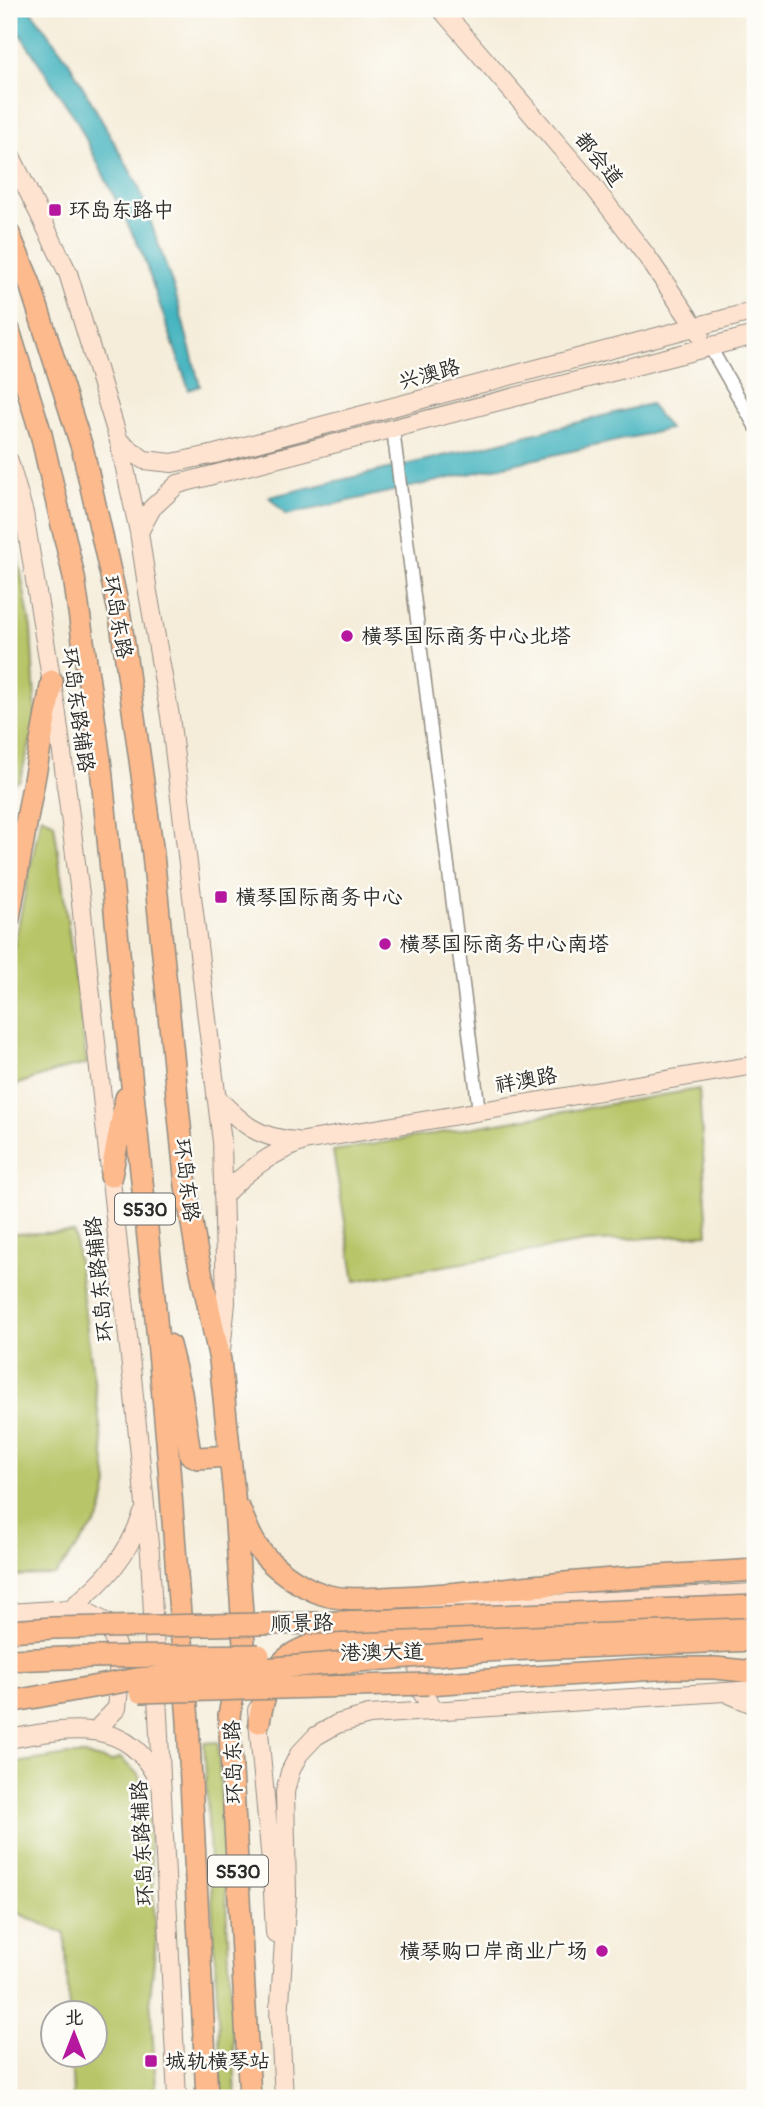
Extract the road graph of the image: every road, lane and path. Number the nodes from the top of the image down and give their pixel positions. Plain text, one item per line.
1 (441, 9) edge
2 (9, 152) edge
3 (9, 234) edge
4 (755, 311) edge
5 (694, 326) junction
6 (9, 330) edge
7 (755, 335) edge
8 (710, 347) junction
9 (755, 425) edge
10 (393, 429) junction
11 (119, 441) junction
12 (9, 461) edge
13 (139, 531) junction
14 (52, 681) junction
15 (9, 918) edge
16 (755, 1065) edge
17 (131, 1075) junction
18 (216, 1097) junction
19 (479, 1111) junction
20 (304, 1141) junction
21 (111, 1176) junction
22 (223, 1196) junction
23 (153, 1286) junction
24 (220, 1360) junction
25 (230, 1456) junction
26 (234, 1495) junction
27 (145, 1506) junction
28 (755, 1564) edge
29 (755, 1570) edge
30 (755, 1593) edge
31 (334, 1596) junction
32 (452, 1599) junction
33 (755, 1606) edge
34 (70, 1609) junction
35 (9, 1614) edge
36 (374, 1621) joint
37 (755, 1622) edge
38 (424, 1628) dead end
39 (9, 1631) edge
40 (755, 1640) edge
41 (244, 1644) junction
42 (421, 1646) dead end
43 (483, 1651) junction
44 (9, 1660) edge
45 (755, 1672) edge
46 (755, 1690) edge
47 (722, 1692) junction
48 (9, 1703) edge
49 (755, 1705) edge
50 (434, 1710) junction
51 (259, 1722) junction
52 (96, 1730) junction
53 (9, 1739) edge
54 (162, 1789) junction
55 (279, 2018) junction
56 (282, 2059) junction
57 (177, 2098) edge
58 (207, 2098) edge
59 (250, 2098) edge
60 (284, 2098) edge
61 (294, 2098) edge

1 - 5 main road, 都会道
2 - 11 main road
3 - 24 main road, 环岛东路 / S530
4 - 5 main road, 兴澳路
5 - 8 main road, 都会道
5 - 11 main road, 兴澳路
6 - 17 main road, 环岛东路 / S530
7 - 8 main road, 兴澳路
8 - 9 street
8 - 10 main road, 兴澳路
10 - 13 main road, 兴澳路
10 - 19 street
11 - 13 main road
12 - 14 main road, 环岛东路辅路
13 - 18 main road
14 - 15 main road
14 - 21 main road, 环岛东路辅路
16 - 19 main road, 祥澳路
17 - 21 main road
17 - 23 main road, 环岛东路 / S530
18 - 20 main road, 祥澳路
18 - 22 main road
19 - 20 main road, 祥澳路
20 - 22 main road, 祥澳路
21 - 27 main road, 环岛东路辅路
22 - 24 main road
23 - 25 main road
23 - 58 main road, 环岛东路 / S530
24 - 25 main road, 环岛东路
25 - 26 main road, 环岛东路
26 - 31 main road
26 - 41 main road, 环岛东路
27 - 34 main road
27 - 54 main road, 环岛东路辅路
28 - 31 main road
29 - 32 main road
30 - 32 main road
31 - 32 main road
32 - 38 main road
33 - 36 main road, 港澳大道, bridge
34 - 35 main road
34 - 52 main road
36 - 39 main road, 顺景路, bridge
37 - 51 main road
40 - 43 main road, 港澳大道
41 - 51 main road
41 - 59 main road, 环岛东路 / S530
42 - 50 main road
43 - 44 main road, 港澳大道, bridge
43 - 48 main road, bridge
45 - 48 main road, bridge
46 - 47 main road
47 - 49 main road
47 - 50 main road
50 - 55 main road
51 - 55 main road
52 - 53 main road
52 - 54 main road
54 - 57 main road, 环岛东路辅路
55 - 56 main road
56 - 60 main road
56 - 61 main road

